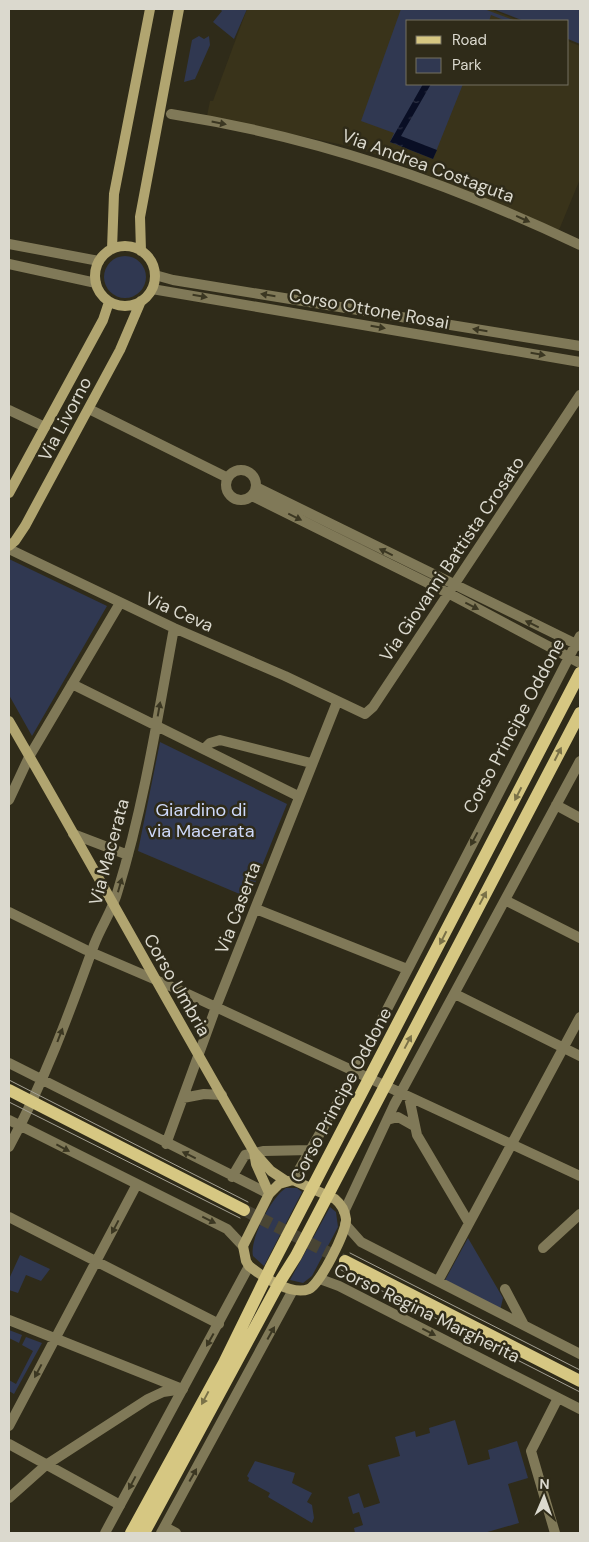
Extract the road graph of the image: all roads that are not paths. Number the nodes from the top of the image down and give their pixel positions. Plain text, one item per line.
1 (150, 9) edge
2 (179, 9) edge
3 (171, 114) dead end
4 (9, 244) edge
5 (580, 245) edge
6 (112, 249) junction
7 (141, 250) junction
8 (99, 261) junction
9 (9, 264) edge
10 (155, 275) junction
11 (96, 283) junction
12 (152, 289) junction
13 (141, 301) junction
14 (110, 302) junction
15 (580, 346) edge
16 (580, 362) edge
17 (580, 395) edge
18 (89, 409) junction
19 (9, 410) edge
20 (45, 427) junction
21 (228, 478) junction
22 (254, 491) junction
23 (9, 494) edge
24 (9, 548) edge
25 (451, 589) junction
26 (120, 603) junction
27 (174, 628) junction
28 (579, 642) edge
29 (570, 656) junction
30 (580, 663) edge
31 (580, 673) edge
32 (72, 684) junction
33 (337, 702) junction
34 (580, 713) edge
35 (9, 721) edge
36 (156, 727) junction
37 (204, 749) junction
38 (29, 756) junction
39 (580, 761) edge
40 (312, 763) junction
41 (298, 796) junction
42 (9, 800) edge
43 (556, 805) junction
44 (580, 818) edge
45 (74, 834) junction
46 (128, 855) junction
47 (505, 900) junction
48 (114, 905) junction
49 (256, 910) junction
50 (9, 912) edge
51 (580, 938) edge
52 (92, 952) junction
53 (407, 969) junction
54 (154, 979) junction
55 (455, 994) junction
56 (216, 1007) junction
57 (580, 1017) edge
58 (564, 1048) junction
59 (199, 1056) junction
60 (580, 1056) edge
61 (9, 1063) edge
62 (354, 1072) junction
63 (370, 1078) junction
64 (42, 1081) junction
65 (385, 1085) junction
66 (9, 1090) edge
67 (222, 1095) junction
68 (405, 1095) junction
69 (183, 1098) junction
70 (33, 1102) junction
71 (9, 1120) edge
72 (387, 1120) junction
73 (20, 1126) junction
74 (414, 1126) junction
75 (166, 1144) junction
76 (512, 1144) junction
77 (9, 1146) edge
78 (311, 1150) junction
79 (254, 1152) junction
80 (580, 1176) edge
81 (232, 1177) junction
82 (290, 1180) junction
83 (137, 1184) junction
84 (313, 1187) junction
85 (269, 1193) junction
86 (327, 1194) junction
87 (244, 1210) tunnel mouth
88 (344, 1212) junction
89 (580, 1214) edge
90 (9, 1217) edge
91 (469, 1223) junction
92 (345, 1224) junction
93 (243, 1246) junction
94 (543, 1248) dead end
95 (345, 1261) tunnel mouth
96 (96, 1262) junction
97 (249, 1266) junction
98 (266, 1276) junction
99 (320, 1279) junction
100 (438, 1281) junction
101 (279, 1283) junction
102 (505, 1289) dead end
103 (293, 1290) junction
104 (9, 1320) edge
105 (219, 1324) junction
106 (524, 1325) junction
107 (56, 1337) junction
108 (580, 1354) edge
109 (580, 1382) edge
110 (183, 1389) junction
111 (558, 1398) junction
112 (580, 1409) edge
113 (9, 1426) edge
114 (9, 1444) edge
115 (46, 1465) junction
116 (9, 1498) edge
117 (120, 1505) junction
118 (163, 1530) edge
119 (105, 1533) edge
120 (131, 1533) edge
121 (144, 1533) edge
122 (176, 1533) edge
123 (555, 1533) edge

1 - 6 main road
2 - 7 main road
3 -> 5 street, Via Andrea Costaguta
4 - 8 street
6 - 7 main road
6 - 8 main road
7 - 10 main road
8 - 11 main road
9 - 11 street
10 - 12 main road
15 -> 10 street, Corso Ottone Rosai
11 - 14 main road
12 - 13 main road
12 -> 16 street, Corso Ottone Rosai
13 - 14 main road
13 - 18 main road, Via Livorno
14 - 20 main road, Via Livorno
17 - 25 street, Via Giovanni Battista Crosato
18 - 21 street
18 - 24 main road, Via Livorno
19 - 20 street
20 - 23 main road, Via Livorno
21 - 22 street
21 - 22 street
22 - 25 street
24 - 26 street, Via Ceva
28 -> 25 street
25 -> 29 street
25 - 33 street, Via Giovanni Battista Crosato
26 - 27 street, Via Ceva
26 - 32 street
27 - 33 street, Via Ceva
36 -> 27 street, Via Macerata
28 - 29 street, Corso Principe Oddone
29 - 30 street
29 -> 53 street, Corso Principe Oddone
31 -> 63 main road, Corso Principe Oddone
32 - 36 street
32 - 38 street
33 - 40 street, Via Caserta
65 -> 34 main road, Corso Principe Oddone
35 - 38 main road, Corso Umbria
36 - 37 street
36 - 46 street, Via Macerata
37 - 40 street
37 - 41 street
38 - 42 street
38 - 45 main road, Corso Umbria
39 - 43 street
40 - 41 street, Via Caserta
41 - 49 street, Via Caserta
43 - 44 street
43 - 47 street
45 - 46 street
45 - 48 main road, Corso Umbria
48 -> 46 street, Via Macerata
47 - 51 street
47 - 55 street
48 - 52 street, Via Macerata
48 - 54 main road, Corso Umbria
49 - 53 street
49 - 56 street, Via Caserta
50 - 52 street
52 - 54 street
64 -> 52 street, Via Macerata
53 - 62 street, Corso Principe Oddone
54 - 56 street
54 - 59 main road, Corso Umbria
55 - 58 street
55 - 68 street
56 - 59 street, Via Caserta
56 - 62 street
57 - 58 street
58 - 60 street
58 - 76 street
59 - 67 main road, Corso Umbria
59 - 69 street, Via Caserta
61 - 64 street
62 - 63 street
62 - 78 street, Corso Principe Oddone
63 - 65 street
63 - 84 main road, Corso Principe Oddone
64 - 70 street, Via Macerata
64 - 75 street
65 - 68 street
65 - 86 main road, Corso Principe Oddone
66 - 70 main road
67 - 69 street
67 - 79 main road, Corso Umbria
68 - 72 street
68 - 74 street
68 - 76 street
69 - 75 street, Via Caserta
70 - 73 street, Via Macerata
70 - 87 main road
71 - 73 street
72 - 74 street
72 - 88 street
73 - 77 street, Via Macerata
73 -> 83 street
74 - 91 street
81 -> 75 street
76 - 80 street
76 - 91 street
78 - 79 street, Corso Principe Oddone
78 - 82 street, Corso Principe Oddone
79 - 81 street
79 - 82 main road, Corso Umbria
79 - 85 main road, Corso Umbria
81 - 85 street
82 - 84 main road
82 - 85 main road
83 -> 93 street
83 -> 96 street
84 - 86 main road
84 - 98 main road, Corso Principe Oddone
85 - 93 main road, Corso Principe Oddone
86 - 88 main road
86 - 101 main road, Corso Principe Oddone
88 - 92 main road
89 - 94 street
90 - 96 street
91 - 100 street
92 - 99 main road
92 - 100 street, Corso Regina Margherita
93 - 97 main road
95 - 109 main road, Corso Regina Margherita
96 - 105 street
96 - 107 street
97 - 98 main road
97 - 105 street
98 - 101 main road
98 -> 120 main road, Corso Principe Oddone
99 - 103 main road, Corso Regina Margherita
99 -> 111 street, Corso Regina Margherita
100 - 106 street, Corso Regina Margherita
101 - 103 main road
101 - 121 main road, Corso Principe Oddone
102 - 106 street
118 -> 103 street
104 - 107 street
105 -> 110 street
106 - 108 street, Corso Regina Margherita
107 - 110 street
107 -> 113 street
110 - 115 street
110 -> 117 street
111 - 112 street, Corso Regina Margherita
111 - 123 street
114 - 115 street
115 - 116 street
115 - 117 street
117 - 119 street
118 - 122 street

